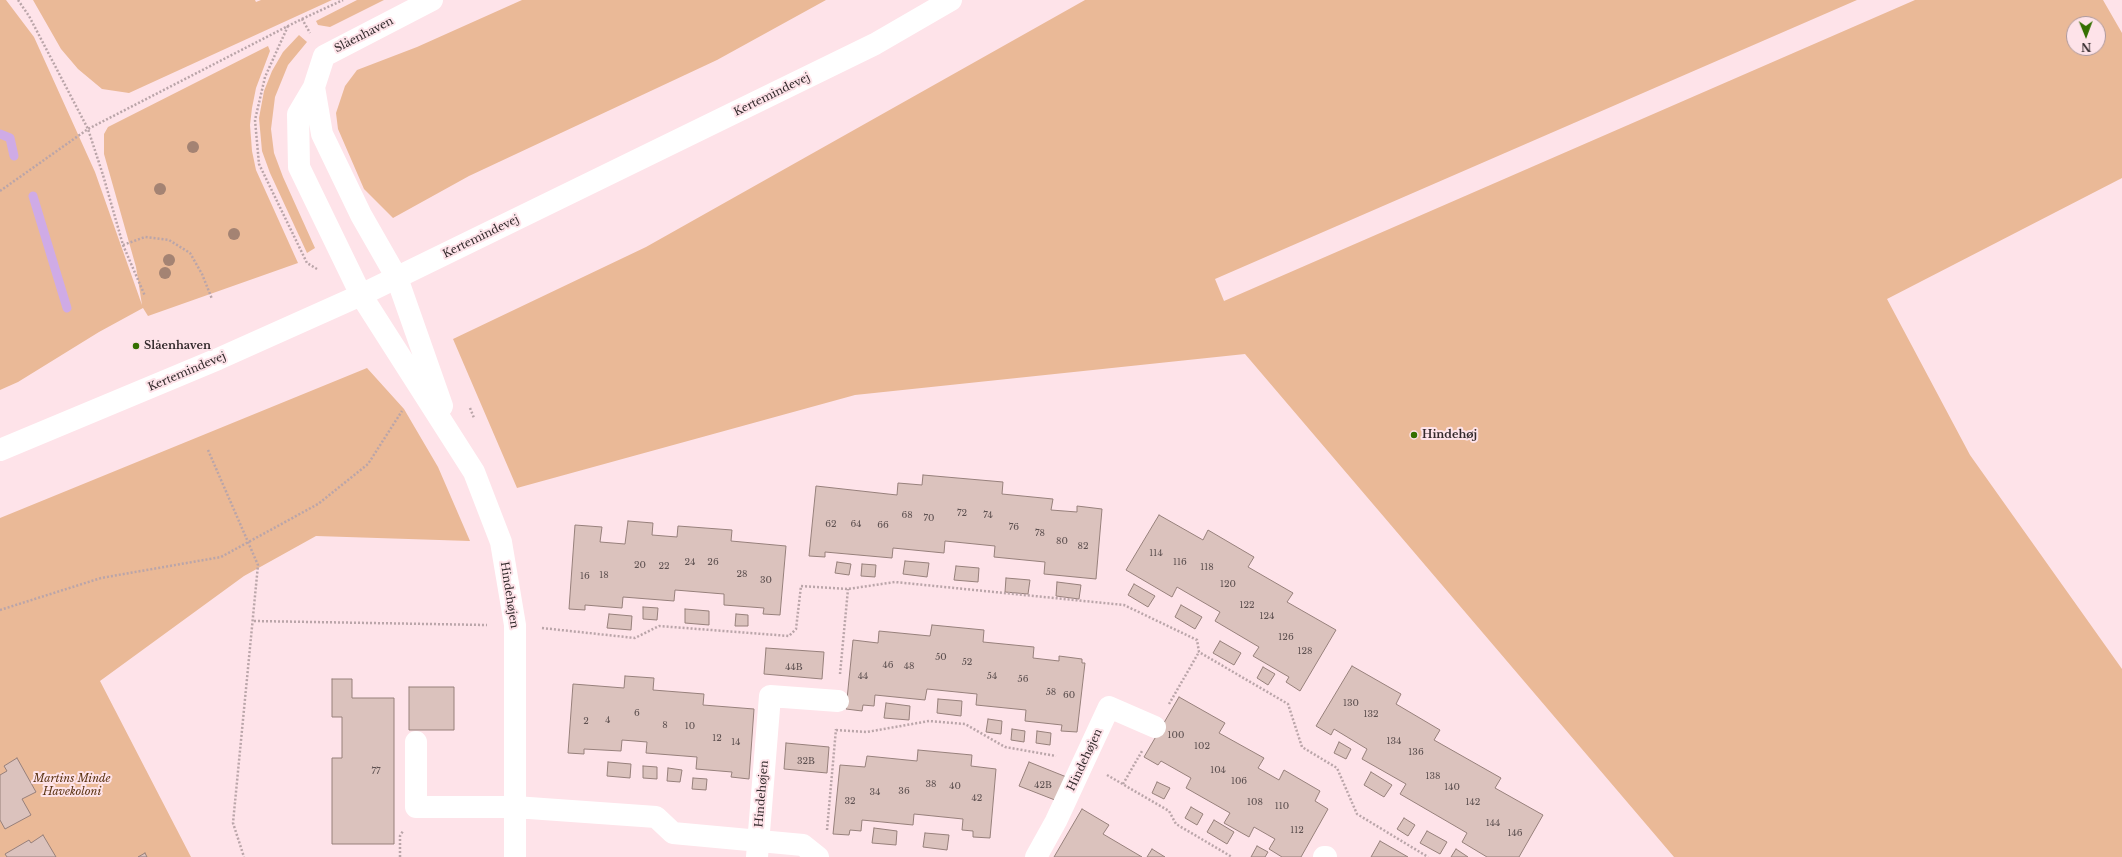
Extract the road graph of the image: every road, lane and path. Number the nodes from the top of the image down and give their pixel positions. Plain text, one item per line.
1 (18, 0) edge
2 (343, 0) edge
3 (432, 0) edge
4 (951, 0) edge
5 (302, 19) junction
6 (324, 56) junction
7 (314, 87) junction
8 (88, 129) junction
9 (0, 191) edge
10 (123, 245) junction
11 (397, 278) junction
12 (361, 295) junction
13 (145, 296) dead end
14 (212, 299) dead end
15 (419, 386) junction
16 (454, 441) junction
17 (0, 450) edge
18 (208, 450) dead end
19 (249, 542) junction
20 (0, 610) edge
21 (254, 621) junction
22 (515, 625) junction
23 (838, 701) dead end
24 (1156, 727) dead end
25 (836, 730) dead end
26 (416, 742) dead end
27 (1084, 761) junction
28 (515, 807) junction
29 (758, 849) edge
30 (244, 857) edge
31 (515, 857) edge
32 (818, 857) edge
33 (1036, 857) edge
34 (1232, 857) edge
35 (1428, 857) edge

1 - 8 path
2 - 5 path
3 - 6 street, Slåenhaven
4 - 11 street, Kertemindevej
5 - 6 path
5 - 8 path
6 - 7 street, Slåenhaven
7 - 11 street, Slåenhaven
7 - 12 street, Slåenhaven
8 - 9 path
8 - 10 path
10 - 13 path
10 - 14 path
11 - 12 street, Kertemindevej
11 - 16 street, Hindehøjen
12 - 15 street, Hindehøjen
12 - 17 street, Kertemindevej
15 - 16 street, Hindehøjen
15 - 19 path
16 - 22 street, Hindehøjen
18 - 19 path
19 - 20 path
19 - 21 path
21 - 22 path
21 - 30 path
22 - 28 street, Hindehøjen
22 - 35 path
23 - 29 street, Hindehøjen
24 - 27 street, Hindehøjen
25 - 27 path
26 - 28 street, Hindehøjen
27 - 33 street, Hindehøjen
27 - 34 path
28 - 29 street, Hindehøjen
28 - 31 street, Hindehøjen
29 - 32 street, Hindehøjen

